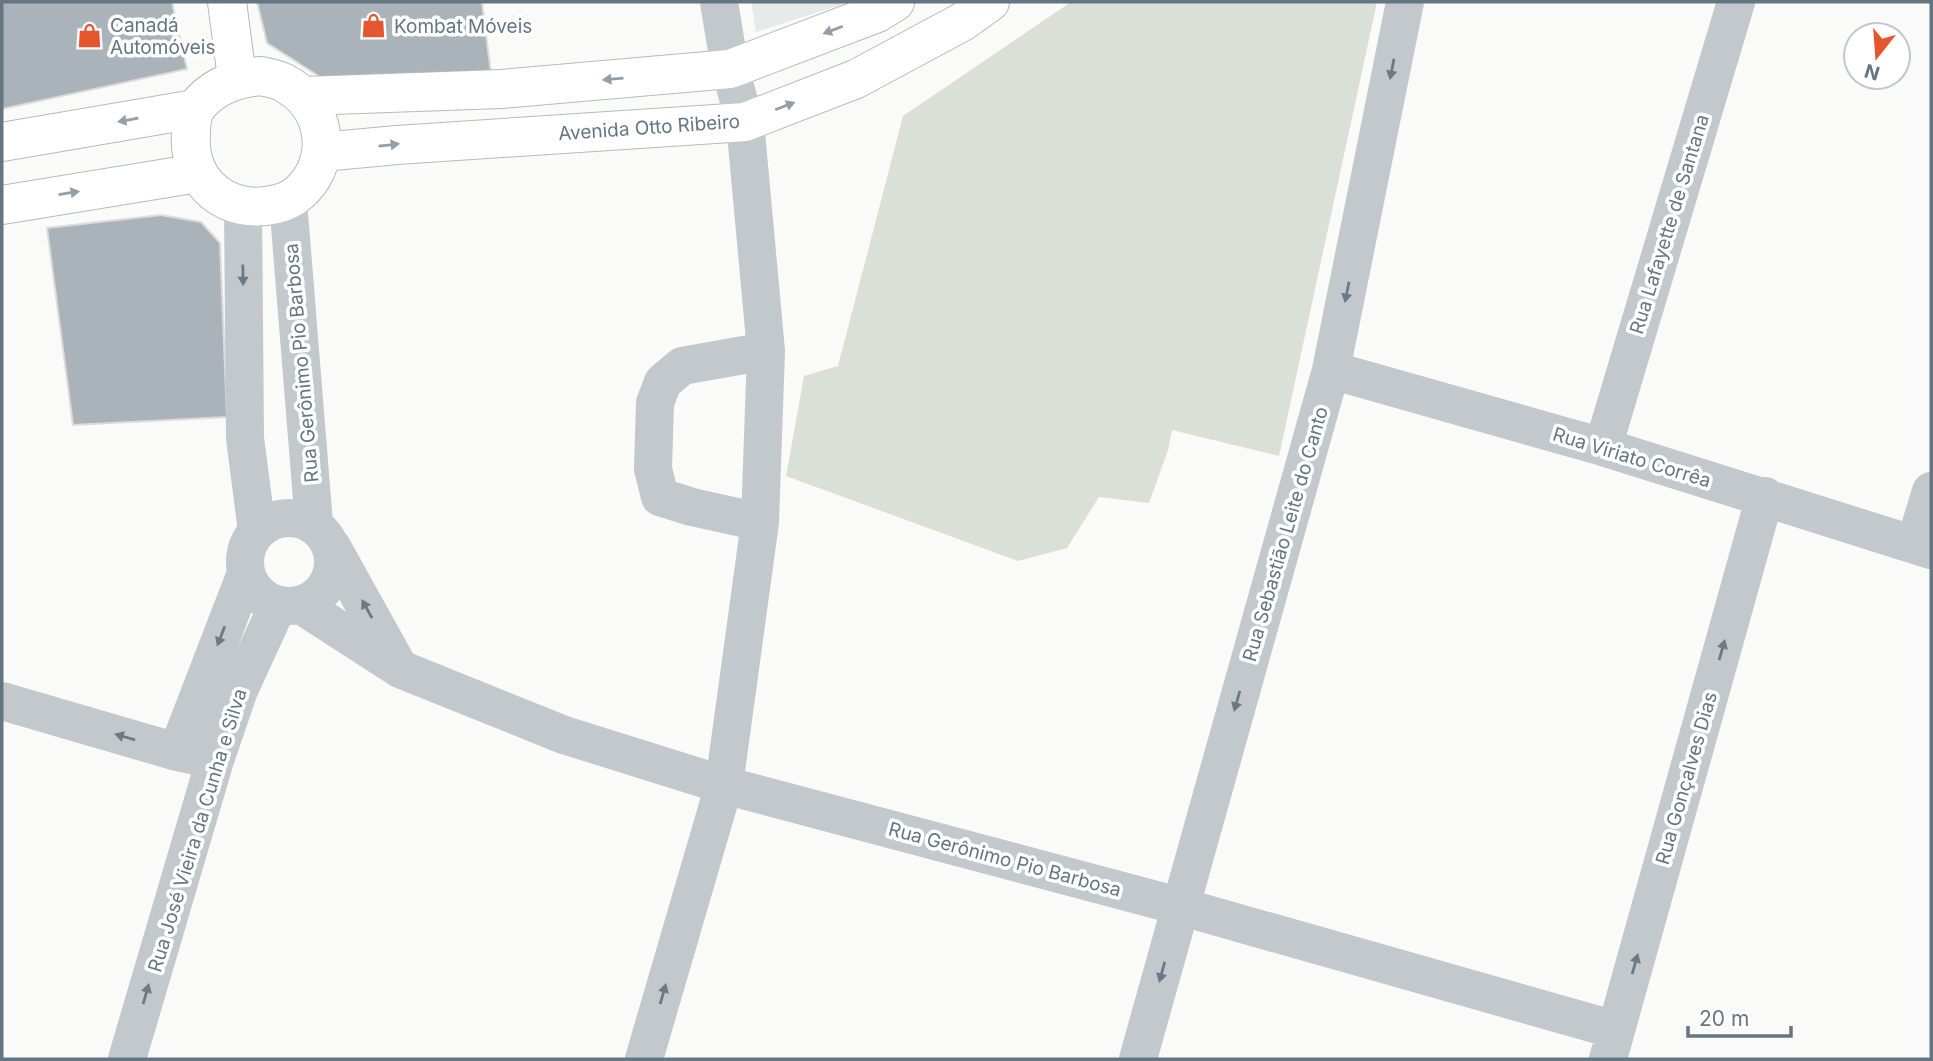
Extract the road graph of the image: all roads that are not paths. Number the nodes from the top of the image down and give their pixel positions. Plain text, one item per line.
1 (227, 2) edge
2 (719, 2) edge
3 (895, 2) edge
4 (990, 2) edge
5 (1405, 2) edge
6 (1736, 2) edge
7 (730, 69) junction
8 (237, 78) junction
9 (303, 96) junction
10 (195, 109) junction
11 (745, 122) junction
12 (2, 142) edge
13 (322, 152) junction
14 (198, 173) junction
15 (288, 201) junction
16 (2, 205) edge
17 (243, 206) junction
18 (766, 351) junction
19 (1331, 370) junction
20 (1603, 447) junction
21 (1931, 491) edge
22 (1765, 496) junction
23 (760, 522) junction
24 (257, 531) junction
25 (323, 536) junction
26 (1923, 547) edge
27 (246, 572) junction
28 (290, 605) junction
29 (400, 669) junction
30 (2, 701) edge
31 (177, 752) junction
32 (215, 760) junction
33 (724, 785) junction
34 (1179, 906) junction
35 (1612, 1044) edge
36 (127, 1059) edge
37 (644, 1059) edge
38 (1138, 1059) edge

1 - 8 main road
2 - 7 street
3 -> 7 main road
11 -> 4 main road, Avenida Otto Ribeiro
5 -> 19 street, Rua Sebastião Leite do Canto
6 - 20 street, Rua Lafayette de Santana
7 -> 9 main road
7 - 11 street
8 - 9 main road
8 - 10 main road
9 - 13 main road
10 -> 12 main road
10 - 14 main road
13 -> 11 main road, Avenida Otto Ribeiro
11 - 18 street
13 - 15 main road
16 -> 14 main road
14 - 17 main road
15 - 17 main road
15 - 25 street, Rua Gerônimo Pio Barbosa
17 -> 24 street
18 - 23 street
18 - 23 street
19 - 20 street, Rua Viriato Corrêa
19 -> 34 street, Rua Sebastião Leite do Canto
20 - 22 street, Rua Viriato Corrêa
21 - 26 street
22 - 26 street, Rua Viriato Corrêa
35 -> 22 street, Rua Gonçalves Dias
23 - 33 street
24 - 25 street
24 - 27 street
25 - 28 street
29 -> 25 street, Rua Gerônimo Pio Barbosa
27 - 28 street
27 -> 31 street, Rua José Vieira da Cunha e Silva
28 - 29 street, Rua Gerônimo Pio Barbosa
28 - 32 street, Rua José Vieira da Cunha e Silva
29 - 33 street, Rua Gerônimo Pio Barbosa
31 -> 30 street
31 - 32 street
36 -> 32 street, Rua José Vieira da Cunha e Silva
33 - 34 street, Rua Gerônimo Pio Barbosa
37 -> 33 street
34 - 35 street, Rua Gerônimo Pio Barbosa
34 -> 38 street, Rua Sebastião Leite do Canto

